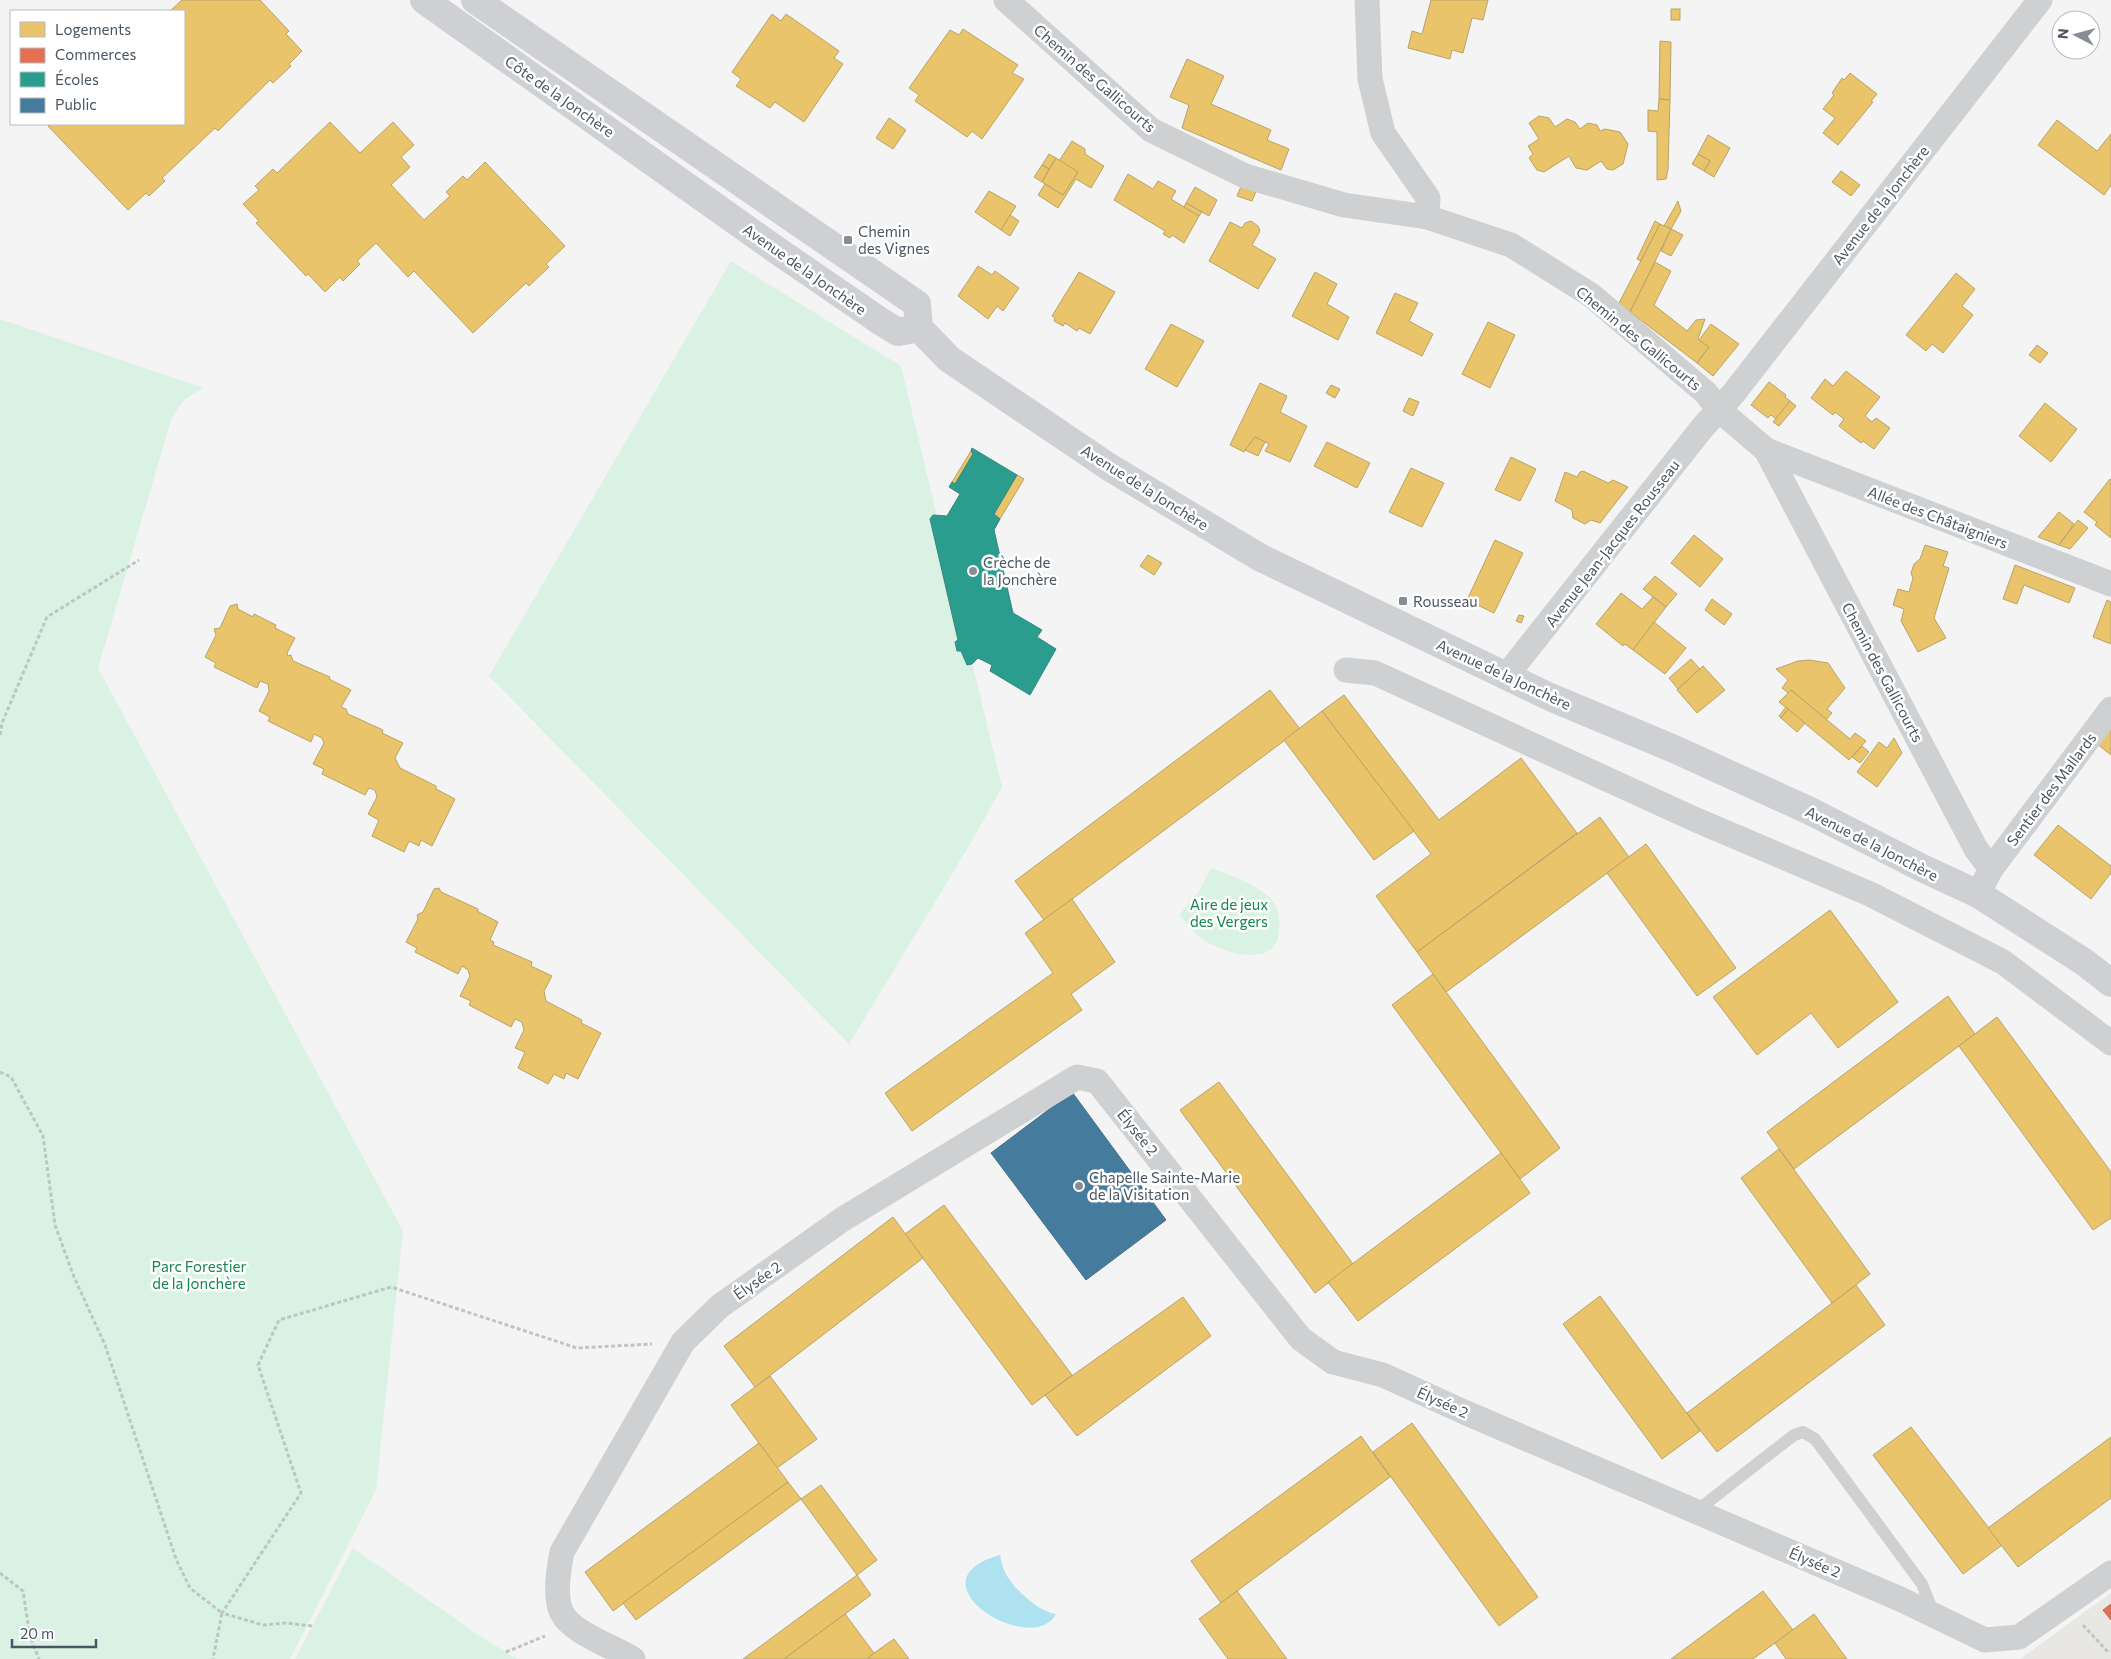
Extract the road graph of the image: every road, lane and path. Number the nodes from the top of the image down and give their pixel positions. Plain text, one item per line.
1 (424, 0) edge
2 (475, 0) edge
3 (1006, 0) edge
4 (1367, 0) edge
5 (2040, 0) edge
6 (696, 192) joint
7 (1427, 218) junction
8 (919, 328) junction
9 (1718, 409) junction
10 (1766, 450) junction
11 (139, 560) dead end
12 (2111, 584) edge
13 (1346, 670) dead end
14 (1506, 676) junction
15 (2111, 709) edge
16 (0, 735) edge
17 (1991, 869) junction
18 (1978, 894) junction
19 (2111, 983) edge
20 (2111, 1043) edge
21 (0, 1072) edge
22 (683, 1342) junction
23 (1696, 1512) junction
24 (0, 1573) edge
25 (2111, 1573) edge
26 (2064, 1606) junction
27 (222, 1613) junction
28 (1935, 1616) junction
29 (572, 1623) junction
30 (312, 1626) dead end
31 (1984, 1650) edge
32 (506, 1652) dead end
33 (2108, 1652) dead end
34 (625, 1655) edge
35 (39, 1659) edge
36 (212, 1659) edge

1 - 6 street, Côte de la Jonchère
2 - 8 street, Côte de la Jonchère
3 - 7 street, Chemin des Gallicourts
4 - 7 street
5 - 9 street, Avenue de la Jonchère
6 - 8 street, Avenue de la Jonchère
7 - 9 street, Chemin des Gallicourts
8 - 14 street, Avenue de la Jonchère
9 - 10 street, Chemin des Gallicourts
9 - 14 street, Avenue Jean-Jacques Rousseau
10 - 12 street, Allée des Châtaigniers
10 - 17 street, Chemin des Gallicourts
11 - 16 path
13 - 20 street
14 - 18 street, Avenue de la Jonchère
15 - 17 street, Sentier des Mallards
17 - 18 street
18 - 19 street, Avenue de la Jonchère
21 - 27 path
22 - 23 street, Élysée 2
22 - 27 path
22 - 29 street, Élysée 2
23 - 28 street, Élysée 2
23 - 28 lane
24 - 35 path
25 - 26 street, Élysée 2
26 - 31 street, Élysée 2
26 - 33 path
27 - 30 path
27 - 36 path
28 - 31 street, Élysée 2
29 - 32 path
29 - 34 street, Élysée 2

